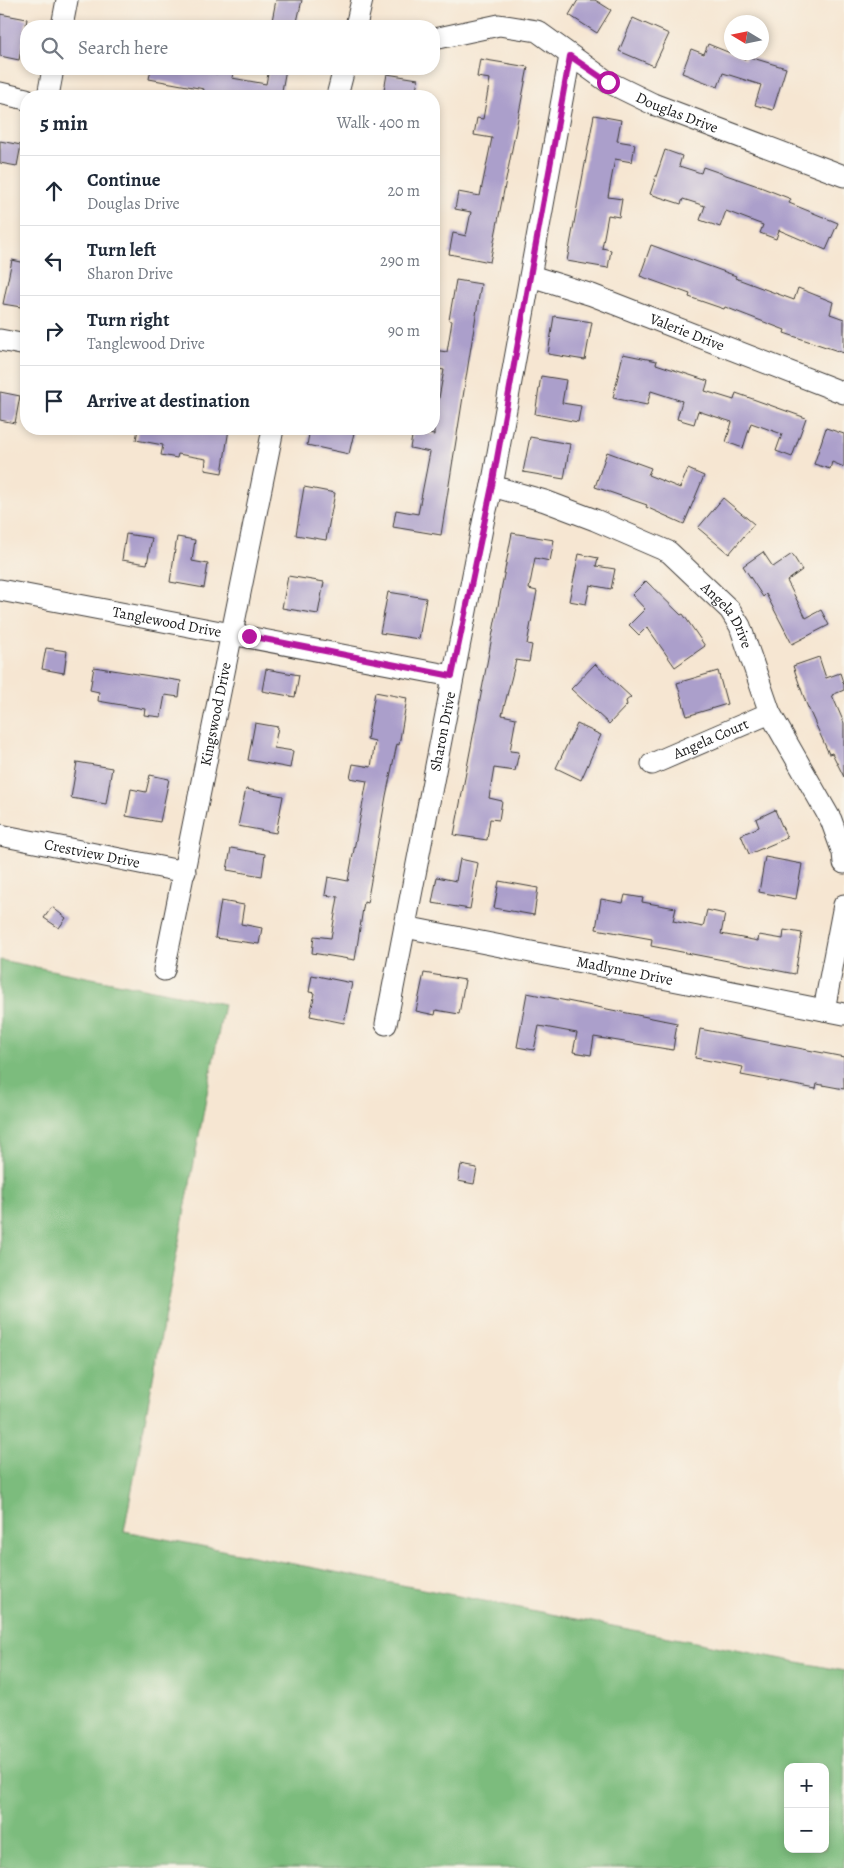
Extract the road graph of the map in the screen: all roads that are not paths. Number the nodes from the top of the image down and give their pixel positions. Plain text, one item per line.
1 (67, 0) edge
2 (362, 0) edge
3 (63, 20) edge
4 (357, 20) edge
5 (440, 38) edge
6 (570, 56) junction
7 (53, 75) edge
8 (342, 75) edge
9 (49, 90) edge
10 (339, 90) edge
11 (0, 94) edge
12 (20, 98) edge
13 (844, 176) edge
14 (530, 276) junction
15 (0, 340) edge
16 (20, 344) edge
17 (844, 393) edge
18 (272, 435) edge
19 (492, 486) junction
20 (0, 590) edge
21 (230, 633) junction
22 (452, 676) junction
23 (770, 713) junction
24 (652, 764) dead end
25 (0, 835) edge
26 (844, 863) edge
27 (185, 872) junction
28 (844, 905) edge
29 (405, 927) junction
30 (164, 970) dead end
31 (834, 1012) edge
32 (386, 1024) dead end

1 - 3 street
2 - 4 street
5 - 6 street, Douglas Drive
6 - 13 street, Douglas Drive
6 - 14 street, Sharon Drive
7 - 9 street
8 - 10 street
11 - 12 street
14 - 17 street, Valerie Drive
14 - 19 street, Sharon Drive
15 - 16 street
18 - 21 street, Kingswood Drive
19 - 22 street, Sharon Drive
19 - 23 street, Angela Drive
20 - 21 street, Tanglewood Drive
21 - 22 street, Tanglewood Drive
21 - 27 street, Kingswood Drive
22 - 29 street, Sharon Drive
23 - 24 street, Angela Court
23 - 26 street, Angela Drive
25 - 27 street, Crestview Drive
27 - 30 street, Kingswood Drive
28 - 31 street
29 - 31 street, Madlynne Drive
29 - 32 street, Sharon Drive

